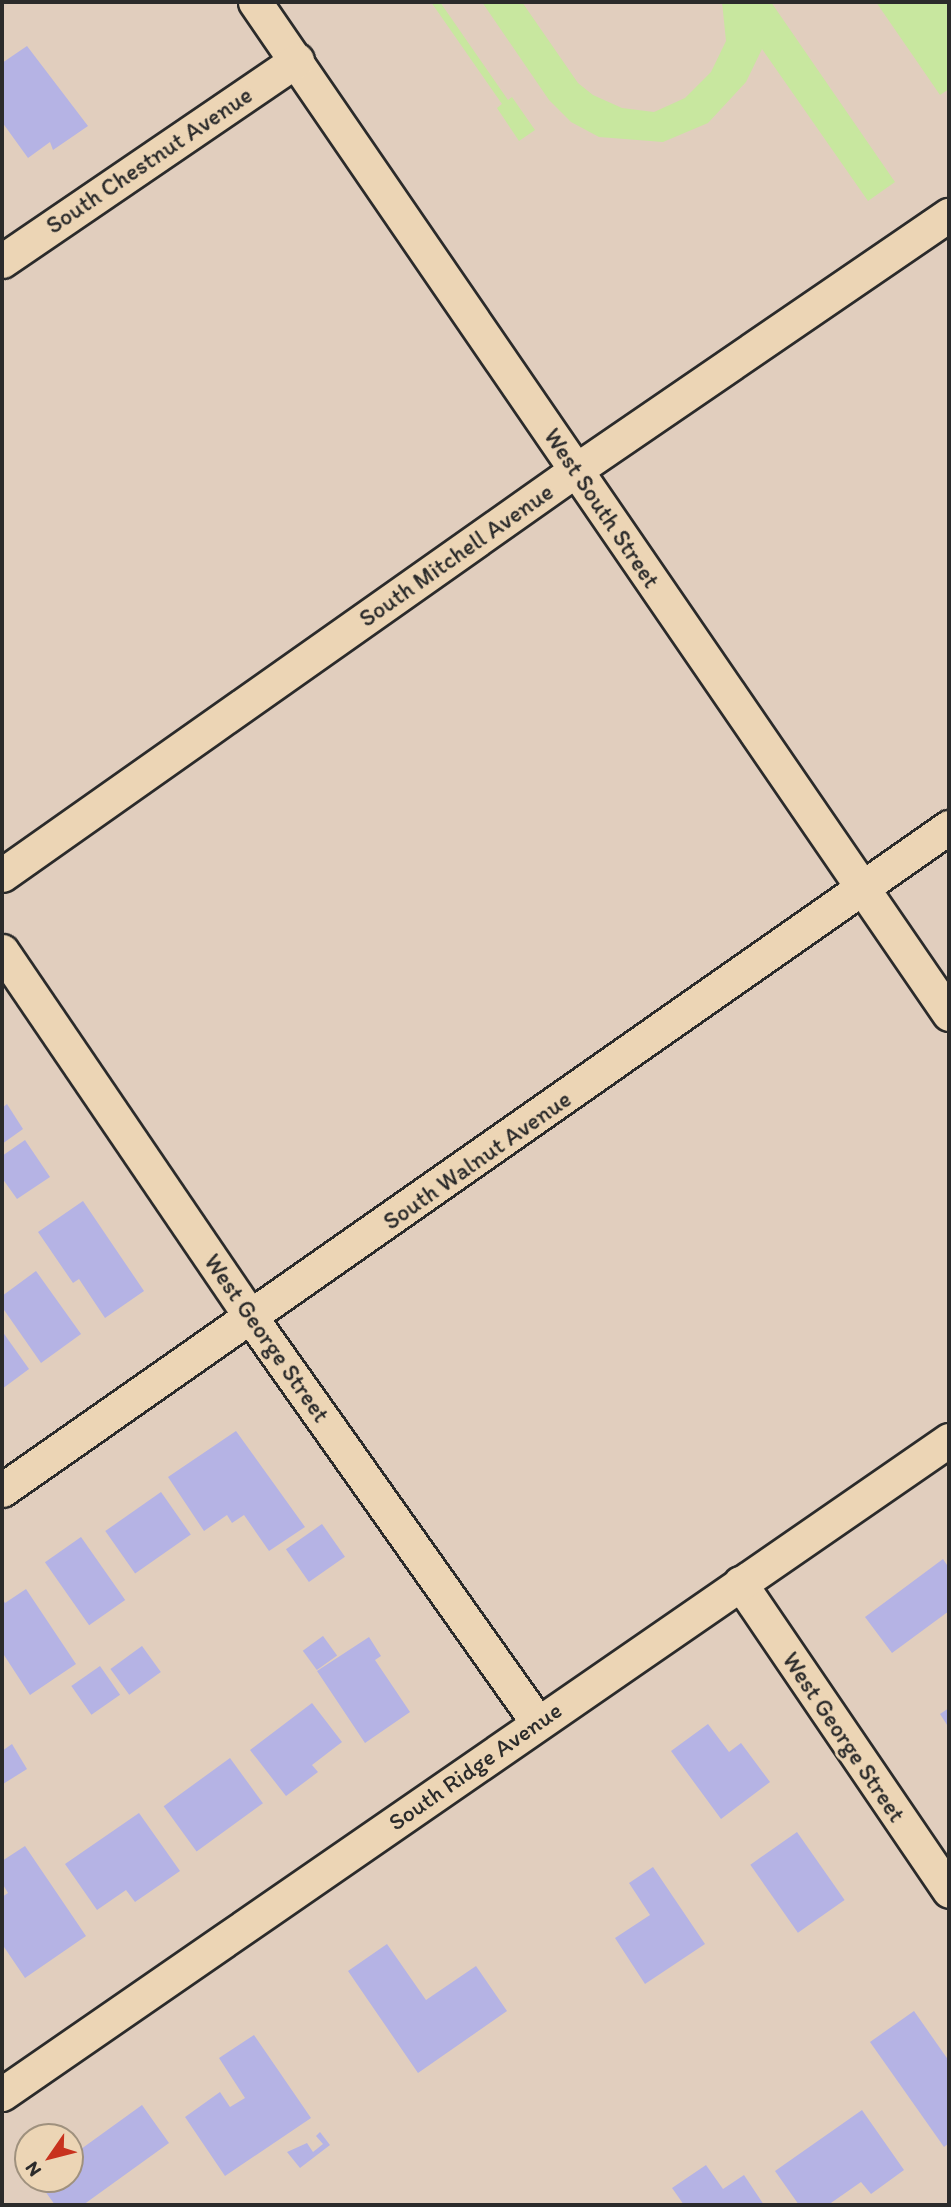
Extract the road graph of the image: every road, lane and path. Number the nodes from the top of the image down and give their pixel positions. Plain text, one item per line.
1 (255, 2) edge
2 (297, 60) junction
3 (949, 215) edge
4 (2, 261) edge
5 (576, 470) junction
6 (949, 827) edge
7 (2, 875) edge
8 (863, 886) junction
9 (2, 951) edge
10 (949, 1014) edge
11 (252, 1319) junction
12 (949, 1440) edge
13 (2, 1490) edge
14 (740, 1583) junction
15 (537, 1722) junction
16 (949, 1891) edge
17 (2, 2094) edge

1 - 2 street, West South Street
2 - 4 street, South Chestnut Avenue
2 - 5 street, West South Street
3 - 5 street, South Mitchell Avenue
5 - 7 street, South Mitchell Avenue
5 - 8 street, West South Street
6 - 8 street, South Walnut Avenue
8 - 10 street, West South Street
8 - 11 street, South Walnut Avenue
9 - 11 street, West George Street
11 - 13 street, South Walnut Avenue
11 - 15 street, West George Street
12 - 14 street, South Ridge Avenue
14 - 15 street, South Ridge Avenue
14 - 16 street, West George Street
15 - 17 street, South Ridge Avenue

